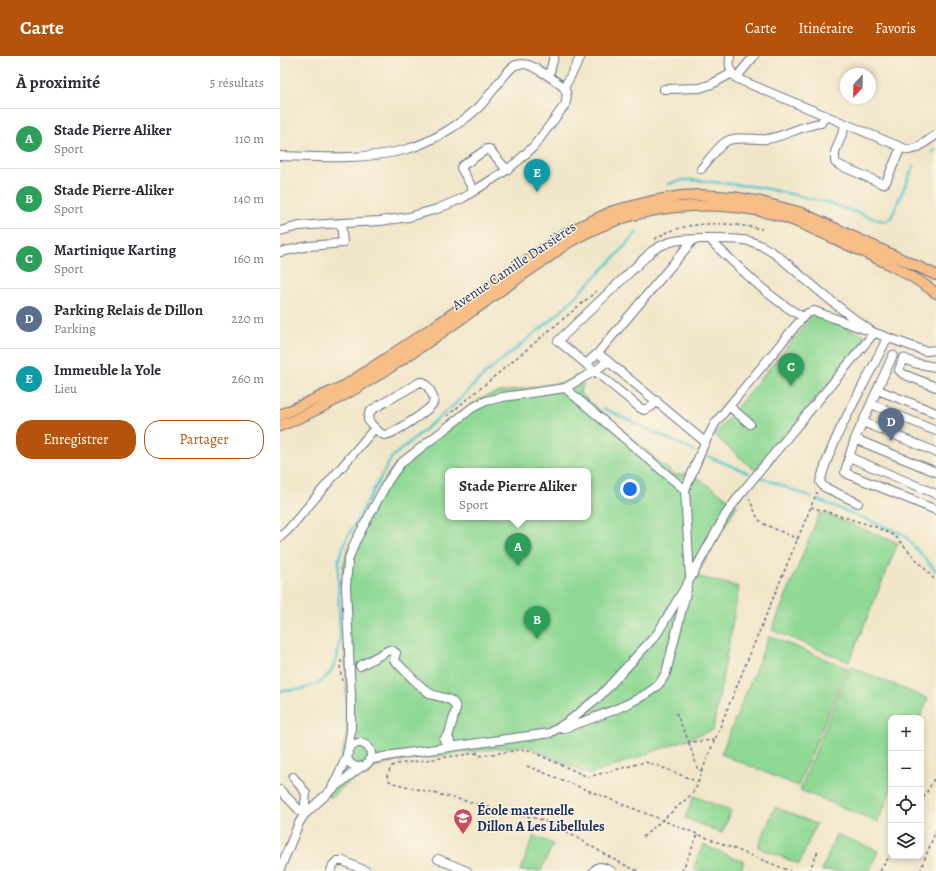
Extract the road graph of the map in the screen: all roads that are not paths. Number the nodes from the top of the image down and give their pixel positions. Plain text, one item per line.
1 (554, 56) edge
2 (581, 56) edge
3 (730, 56) edge
4 (754, 56) edge
5 (549, 76) junction
6 (734, 76) junction
7 (564, 88) junction
8 (664, 89) dead end
9 (825, 116) junction
10 (846, 124) junction
11 (936, 135) edge
12 (901, 148) junction
13 (280, 156) edge
14 (701, 168) dead end
15 (507, 170) junction
16 (474, 191) junction
17 (341, 223) junction
18 (280, 231) edge
19 (710, 239) junction
20 (693, 240) junction
21 (280, 252) edge
22 (936, 275) edge
23 (936, 293) edge
24 (803, 317) junction
25 (874, 333) junction
26 (887, 338) junction
27 (898, 343) junction
28 (935, 349) edge
29 (598, 352) junction
30 (893, 355) junction
31 (903, 358) junction
32 (608, 361) junction
33 (586, 364) junction
34 (936, 367) edge
35 (595, 371) junction
36 (936, 387) edge
37 (565, 388) junction
38 (878, 390) junction
39 (657, 401) junction
40 (871, 404) junction
41 (729, 406) junction
42 (936, 413) edge
43 (280, 415) edge
44 (863, 422) junction
45 (750, 424) dead end
46 (280, 426) edge
47 (375, 428) junction
48 (936, 431) edge
49 (855, 439) junction
50 (705, 442) junction
51 (936, 452) edge
52 (849, 457) junction
53 (936, 472) edge
54 (685, 490) junction
55 (936, 494) edge
56 (858, 504) dead end
57 (936, 510) edge
58 (280, 537) edge
59 (690, 579) junction
60 (355, 670) junction
61 (351, 730) junction
62 (550, 734) junction
63 (359, 743) junction
64 (438, 749) junction
65 (348, 752) junction
66 (370, 760) junction
67 (362, 766) junction
68 (293, 778) dead end
69 (280, 790) edge
70 (330, 791) junction
71 (304, 815) junction
72 (438, 859) dead end
73 (280, 869) edge
74 (331, 871) edge
75 (366, 871) edge
76 (467, 871) edge
77 (594, 871) edge
78 (611, 871) edge

1 - 5 street
2 - 7 street
3 - 6 street
4 - 6 street
5 - 7 street
5 - 13 street
6 - 8 street
6 - 9 street
7 - 15 street
9 - 10 street
9 - 14 street
10 - 12 street
10 - 12 street
11 - 12 street
15 - 16 street
15 - 16 street
16 - 17 street
17 - 18 street
17 - 21 street
19 - 20 street
19 - 24 street
19 - 25 street
20 - 29 street
20 - 33 street
22 - 43 main road, Avenue Camille Darsières
23 - 46 main road, Avenue Camille Darsières
24 - 25 street
24 - 41 street
25 - 26 street
25 - 59 street
26 - 27 street
26 - 56 street
27 - 28 street
27 - 30 street
29 - 32 street
29 - 33 street
30 - 31 street
30 - 38 street
31 - 34 street
31 - 36 street
32 - 35 street
32 - 39 street
33 - 35 street
35 - 37 street
35 - 39 street
37 - 54 street
37 - 60 street
38 - 40 street
38 - 42 street
39 - 50 street
40 - 44 street
40 - 48 street
41 - 45 street
41 - 50 street
44 - 49 street
44 - 51 street
47 - 47 street
47 - 58 street
49 - 52 street
49 - 53 street
50 - 54 street
52 - 55 street
52 - 57 street
54 - 59 street
59 - 62 street
59 - 62 street
60 - 61 street
60 - 64 street
61 - 63 street
61 - 65 street
62 - 64 street
63 - 65 street
63 - 66 street
64 - 66 street
65 - 67 street
65 - 70 street
66 - 67 street
67 - 70 street
68 - 71 street
69 - 71 street
70 - 71 street
71 - 73 street
72 - 76 street
74 - 75 street
77 - 78 street

